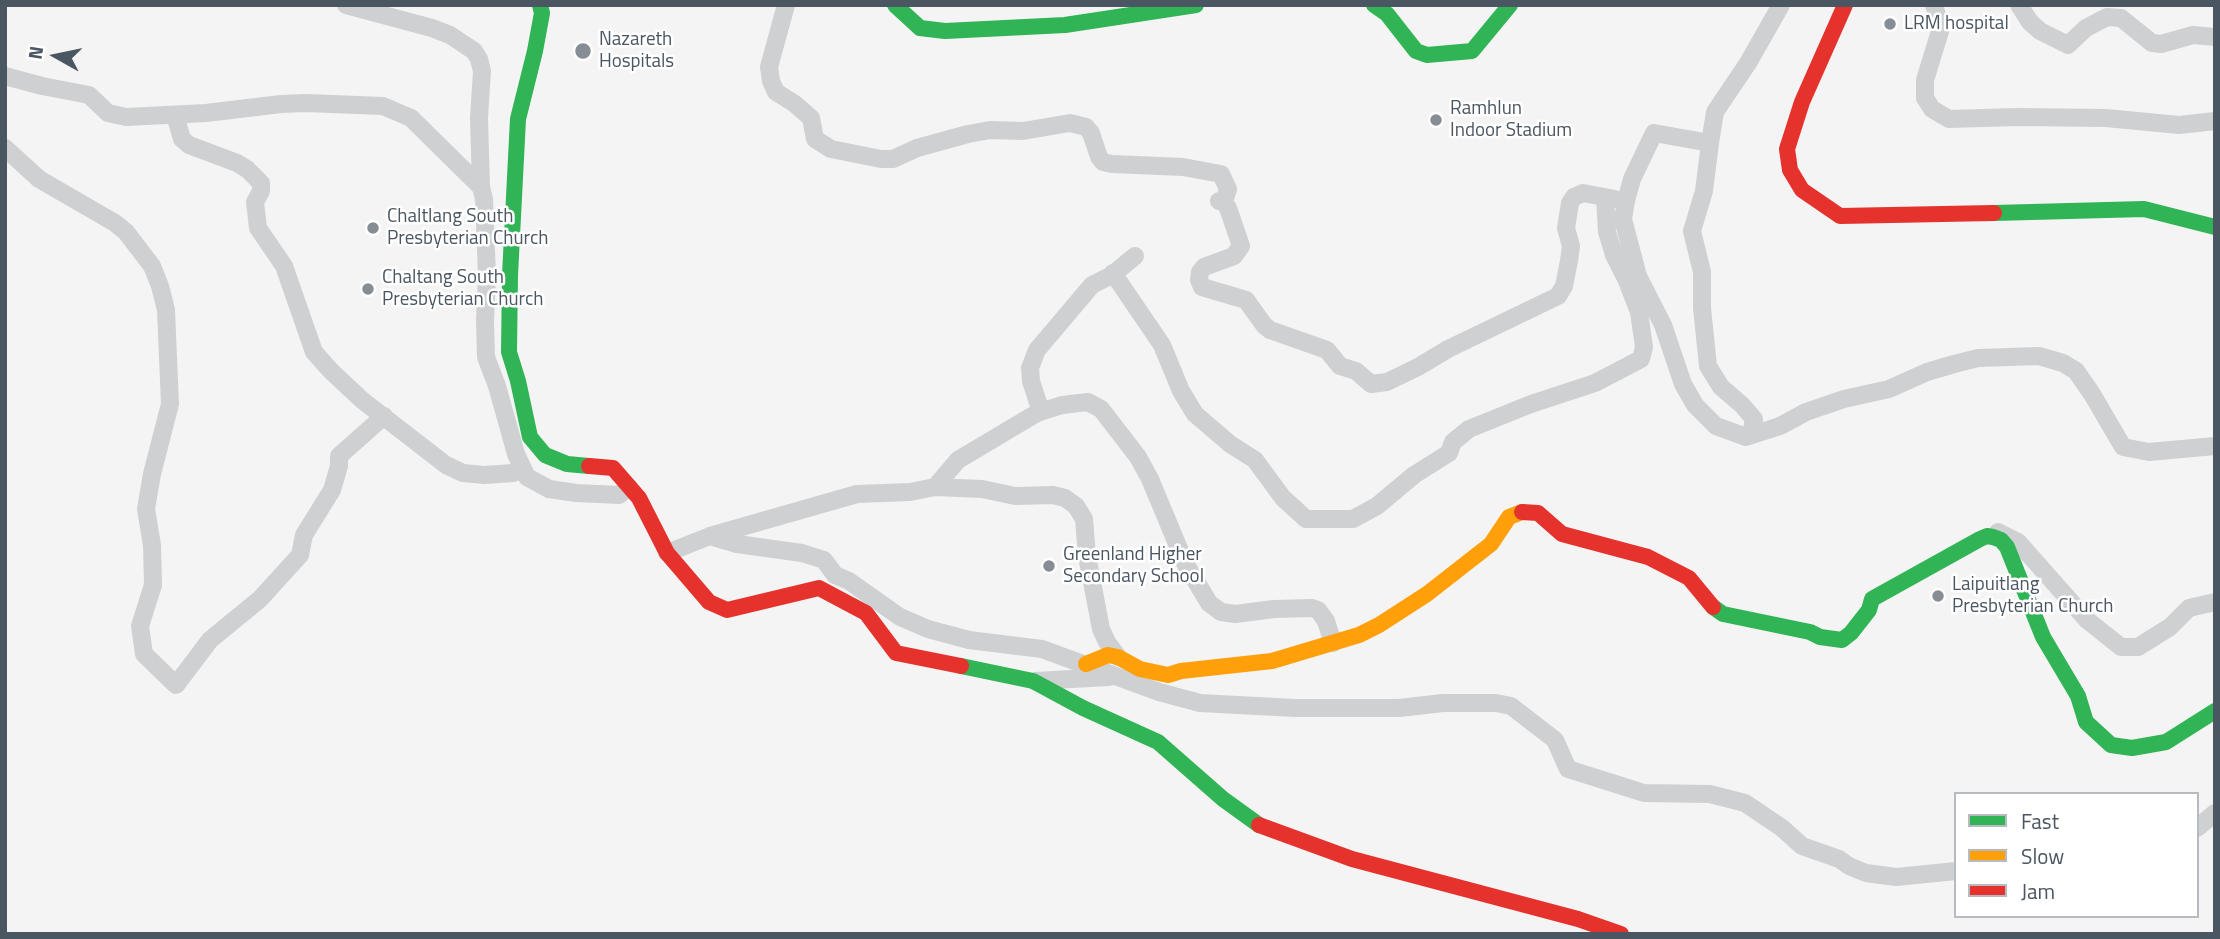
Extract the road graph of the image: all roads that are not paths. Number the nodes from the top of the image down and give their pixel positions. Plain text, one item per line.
1 (346, 5) edge
2 (540, 5) edge
3 (786, 5) edge
4 (895, 5) edge
5 (1196, 5) edge
6 (1374, 5) edge
7 (1510, 5) edge
8 (1781, 5) edge
9 (1846, 5) edge
10 (1934, 5) edge
11 (2020, 5) edge
12 (2215, 37) edge
13 (5, 76) edge
14 (175, 115) junction
15 (2215, 121) edge
16 (1710, 143) junction
17 (5, 148) edge
18 (481, 187) junction
19 (1605, 198) junction
20 (1626, 201) junction
21 (2215, 227) edge
22 (1135, 256) dead end
23 (1113, 273) junction
24 (1041, 412) junction
25 (384, 416) junction
26 (1751, 435) junction
27 (2215, 446) edge
28 (522, 469) junction
29 (629, 487) junction
30 (934, 488) junction
31 (709, 536) junction
32 (1993, 537) junction
33 (667, 553) junction
34 (2215, 602) edge
35 (1333, 643) junction
36 (1118, 657) junction
37 (1086, 664) junction
38 (1116, 677) junction
39 (1032, 681) junction
40 (2215, 710) edge
41 (2215, 813) edge
42 (2199, 826) edge
43 (1954, 871) edge
44 (1621, 934) edge

1 - 18 street
2 - 29 main road
3 - 19 street
4 - 5 main road
6 - 7 main road
8 - 16 street
9 - 21 main road
10 - 15 street
11 - 12 street
13 - 14 street
14 - 18 street
14 - 25 street
16 - 20 street
16 - 26 street
17 - 25 street
18 - 28 street
19 - 20 street
19 - 23 street
20 - 26 street
22 - 23 street
23 - 24 street
24 - 30 street
24 - 35 street
25 - 28 street
26 - 27 street
28 - 29 street
29 - 33 main road
30 - 31 street
30 - 36 street
31 - 33 street
31 - 37 street
32 - 34 street
32 - 35 main road
32 - 40 main road
33 - 39 main road
35 - 36 main road
36 - 37 main road
37 - 38 street
38 - 39 street
38 - 43 street
39 - 44 main road
41 - 42 street

